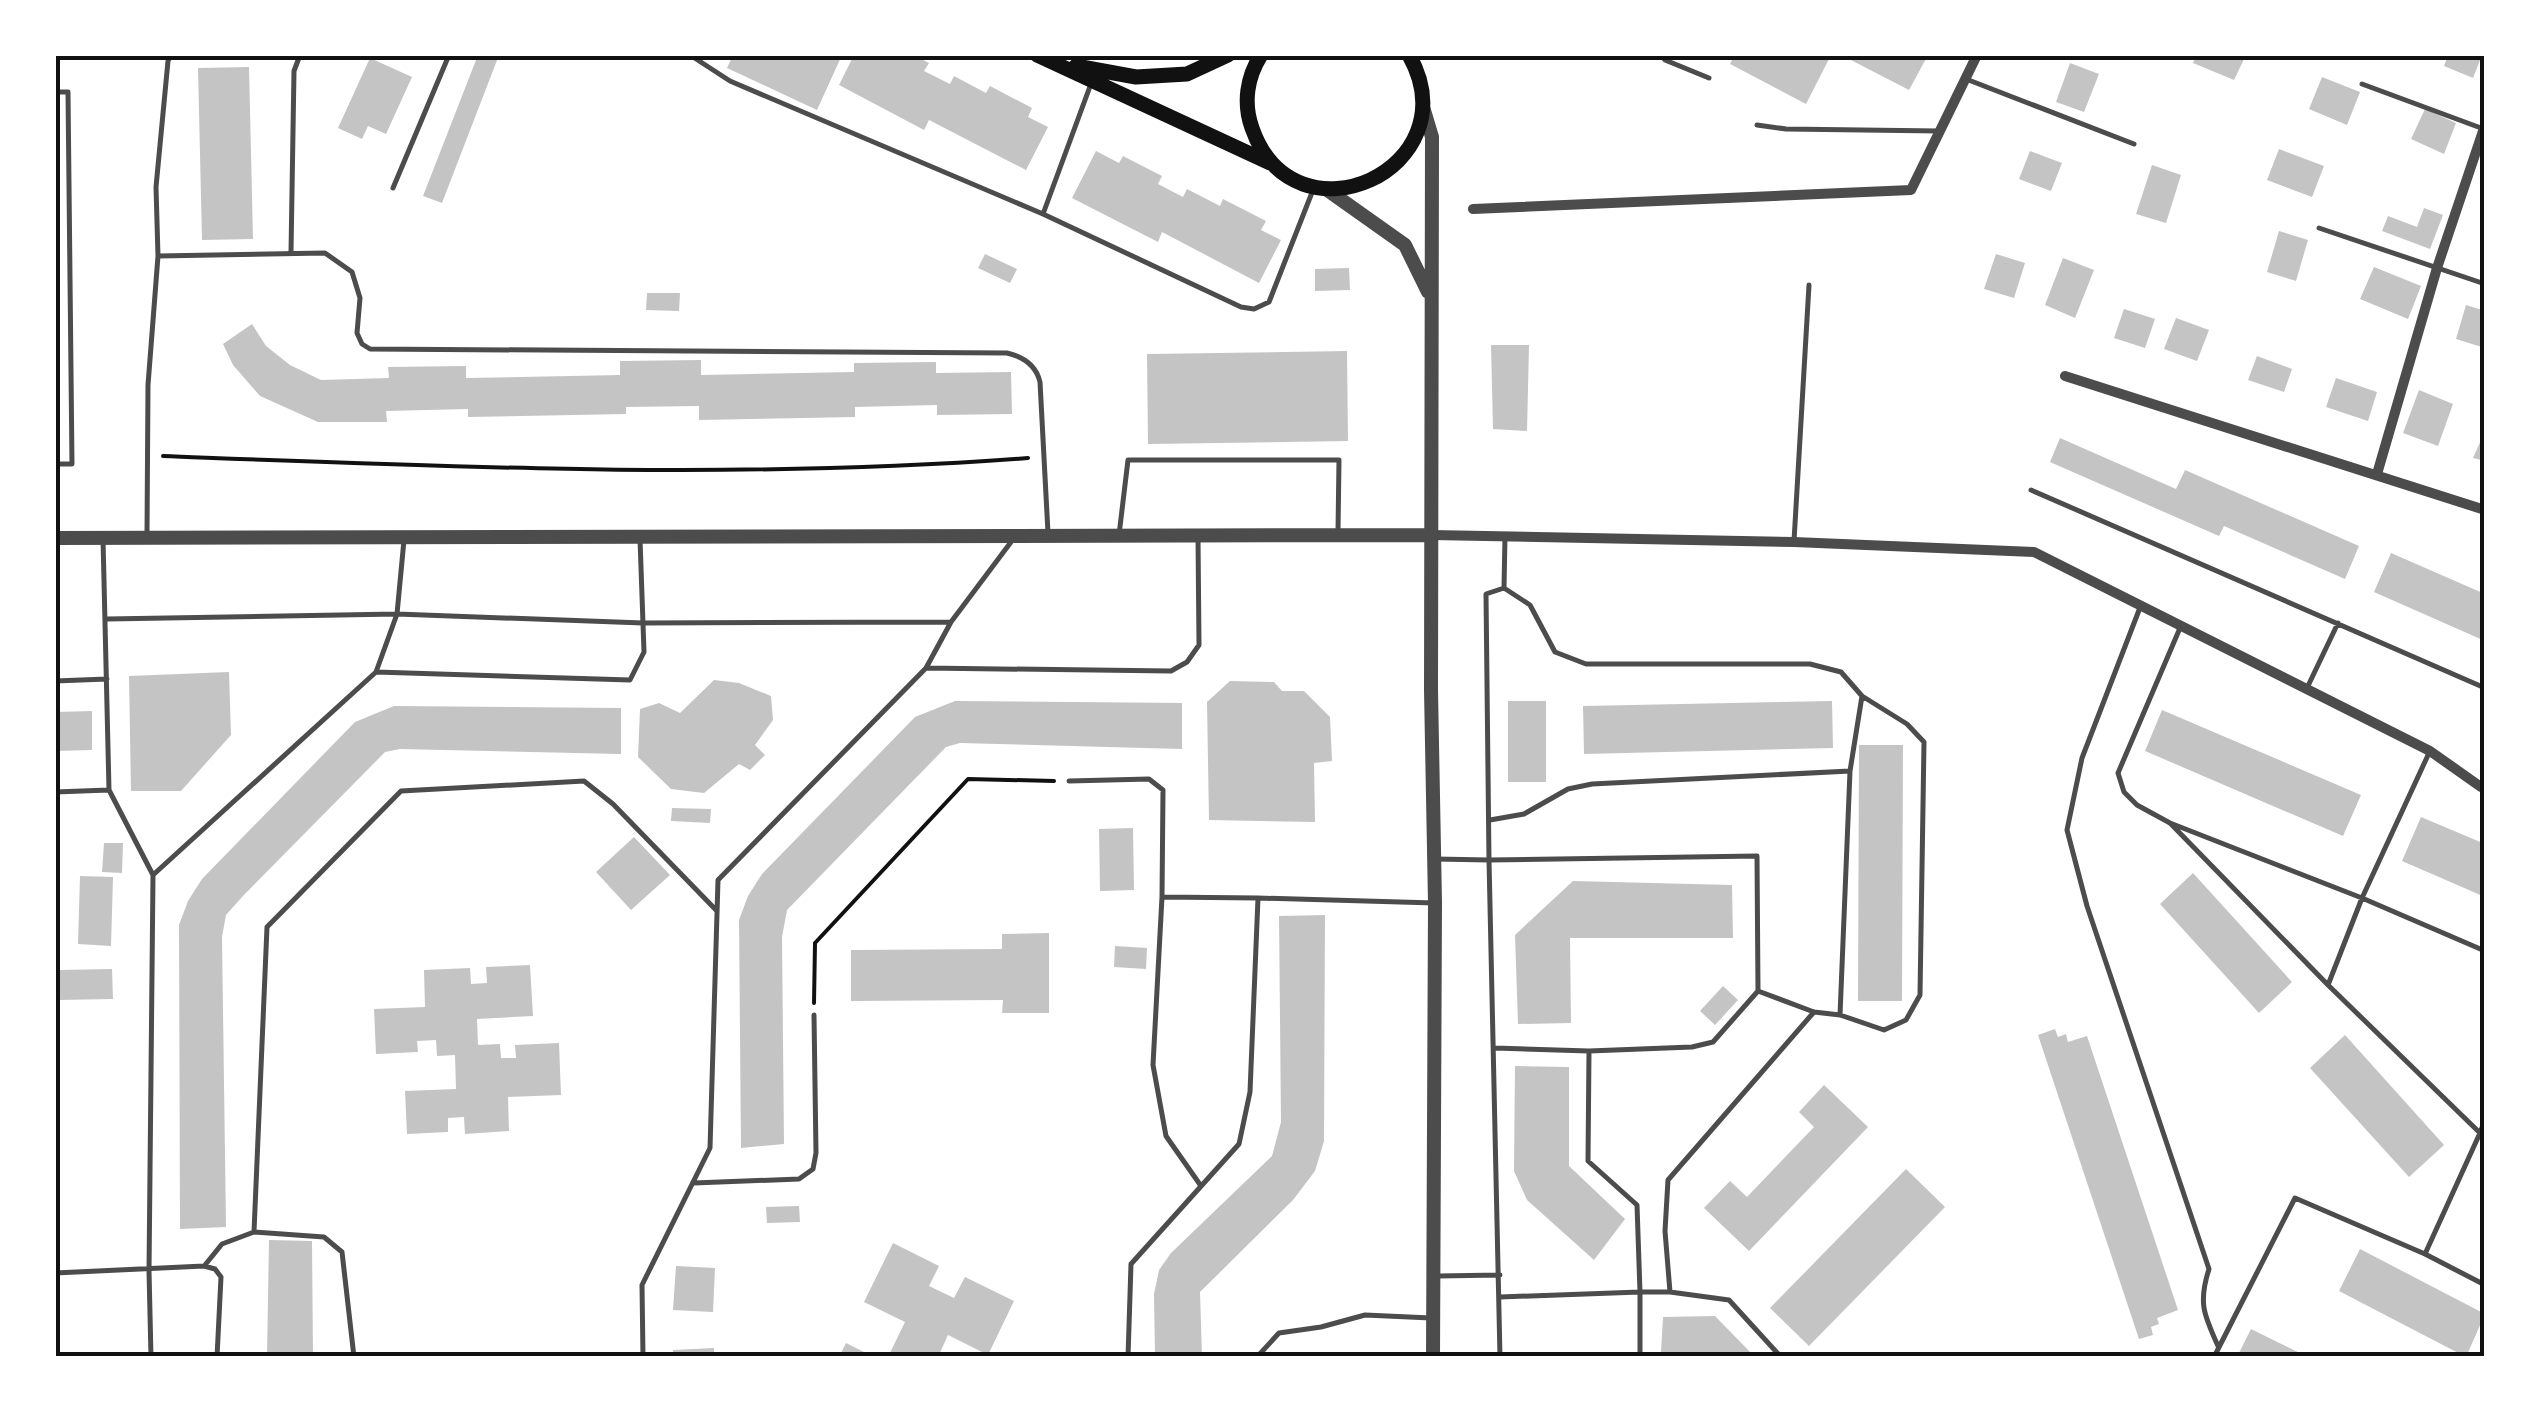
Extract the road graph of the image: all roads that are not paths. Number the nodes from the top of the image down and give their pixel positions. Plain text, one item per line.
1 (171, 55) edge
2 (300, 55) edge
3 (449, 55) edge
4 (690, 55) edge
5 (1228, 55) edge
6 (1262, 55) edge
7 (1661, 55) edge
8 (1977, 55) edge
9 (1042, 58) edge
10 (1416, 60) edge
11 (1096, 68) edge
12 (1709, 78) dead end
13 (1966, 79) junction
14 (2362, 84) dead end
15 (55, 92) edge
16 (1423, 108) junction
17 (1757, 125) dead end
18 (2485, 128) edge
19 (1939, 130) junction
20 (2134, 144) dead end
21 (1273, 165) junction
22 (393, 188) dead end
23 (1320, 188) junction
24 (1473, 209) dead end
25 (1043, 214) junction
26 (2319, 228) dead end
27 (292, 252) junction
28 (158, 256) junction
29 (2437, 268) junction
30 (1809, 284) dead end
31 (2485, 284) edge
32 (1430, 297) junction
33 (2065, 376) dead end
34 (55, 464) edge
35 (2377, 474) junction
36 (2031, 490) dead end
37 (2485, 510) edge
38 (1338, 535) junction
39 (1430, 535) junction
40 (640, 536) junction
41 (1016, 536) junction
42 (1048, 536) junction
43 (1118, 536) junction
44 (1198, 536) junction
45 (1504, 536) junction
46 (404, 537) junction
47 (55, 538) edge
48 (103, 538) junction
49 (147, 538) junction
50 (1794, 542) junction
51 (1504, 588) junction
52 (2141, 605) junction
53 (398, 614) junction
54 (106, 620) junction
55 (951, 622) junction
56 (2338, 622) junction
57 (643, 623) junction
58 (2181, 625) junction
59 (926, 668) junction
60 (376, 672) junction
61 (107, 679) junction
62 (55, 681) edge
63 (2307, 688) junction
64 (2485, 688) edge
65 (1862, 696) junction
66 (2430, 750) junction
67 (1850, 771) junction
68 (1069, 781) road end
69 (2483, 788) edge
70 (108, 790) junction
71 (55, 792) edge
72 (1490, 820) junction
73 (2170, 824) junction
74 (1435, 859) junction
75 (1489, 860) junction
76 (153, 875) junction
77 (1162, 897) junction
78 (1258, 898) junction
79 (2362, 898) junction
80 (1436, 903) junction
81 (717, 911) junction
82 (2485, 952) edge
83 (2328, 985) junction
84 (1758, 991) junction
85 (1814, 1012) junction
86 (814, 1015) road end
87 (1840, 1015) junction
88 (1494, 1048) junction
89 (1589, 1051) junction
90 (2485, 1120) edge
91 (2480, 1132) junction
92 (694, 1183) junction
93 (1201, 1186) junction
94 (254, 1232) junction
95 (2425, 1254) junction
96 (204, 1266) junction
97 (149, 1270) junction
98 (55, 1273) edge
99 (1500, 1274) junction
100 (1435, 1276) junction
101 (2485, 1285) edge
102 (1640, 1292) junction
103 (1670, 1292) junction
104 (1500, 1298) junction
105 (1434, 1318) junction
106 (2218, 1346) junction
107 (151, 1357) edge
108 (217, 1357) edge
109 (354, 1357) edge
110 (644, 1357) edge
111 (1128, 1357) edge
112 (1257, 1357) edge
113 (1433, 1357) edge
114 (1500, 1357) edge
115 (1640, 1357) edge
116 (1781, 1357) edge
117 (2214, 1357) edge

1 - 28 lane
2 - 27 lane
3 - 22 lane
4 - 25 lane
5 - 11 main road
6 - 21 main road
7 - 12 lane
8 - 13 street
9 - 11 main road
10 - 16 main road
11 - 21 main road
11 - 25 lane
13 - 19 street
13 - 20 lane
14 - 18 lane
15 - 34 lane
16 - 23 main road
16 - 32 street
17 - 19 lane
18 - 29 street
19 - 24 street
21 - 23 main road
23 - 25 lane
23 - 32 street
26 - 29 lane
27 - 28 lane
27 - 42 lane
28 - 49 lane
29 - 31 lane
29 - 35 street
30 - 50 lane
32 - 39 street
33 - 35 street
35 - 37 street
36 - 56 lane
38 - 39 street
38 - 43 lane
38 - 44 street
39 - 45 street
39 - 74 street
40 - 41 street
40 - 46 street
40 - 57 lane
41 - 42 street
41 - 55 lane
42 - 43 street
43 - 44 street
44 - 59 lane
45 - 50 street
45 - 51 lane
46 - 49 street
46 - 53 lane
47 - 48 street
48 - 49 street
48 - 54 lane
50 - 52 street
51 - 65 lane
51 - 72 lane
52 - 58 street
52 - 106 lane
53 - 54 lane
53 - 57 lane
53 - 60 lane
54 - 61 lane
55 - 57 lane
55 - 59 lane
56 - 63 lane
56 - 64 lane
57 - 60 lane
58 - 63 street
58 - 73 lane
59 - 81 lane
60 - 76 lane
61 - 62 lane
61 - 70 lane
63 - 66 street
65 - 67 lane
65 - 87 lane
66 - 69 street
66 - 79 lane
67 - 72 lane
67 - 87 lane
68 - 77 lane
70 - 71 lane
70 - 76 lane
72 - 75 lane
73 - 79 lane
73 - 83 lane
74 - 75 lane
74 - 80 street
75 - 84 lane
75 - 88 lane
76 - 97 lane
77 - 78 lane
77 - 93 lane
78 - 80 lane
78 - 93 lane
79 - 82 lane
79 - 83 lane
80 - 100 street
81 - 92 lane
81 - 94 lane
83 - 91 lane
84 - 85 lane
84 - 89 lane
85 - 87 lane
85 - 103 lane
86 - 92 lane
88 - 89 lane
88 - 99 lane
89 - 102 lane
90 - 91 lane
91 - 95 lane
92 - 110 lane
93 - 111 lane
94 - 96 lane
94 - 109 lane
95 - 101 lane
95 - 106 lane
96 - 97 lane
96 - 108 lane
97 - 98 lane
97 - 107 lane
99 - 100 lane
99 - 104 lane
100 - 105 street
102 - 103 lane
102 - 104 lane
102 - 115 lane
103 - 116 lane
104 - 114 lane
105 - 112 lane
105 - 113 street
106 - 117 lane

